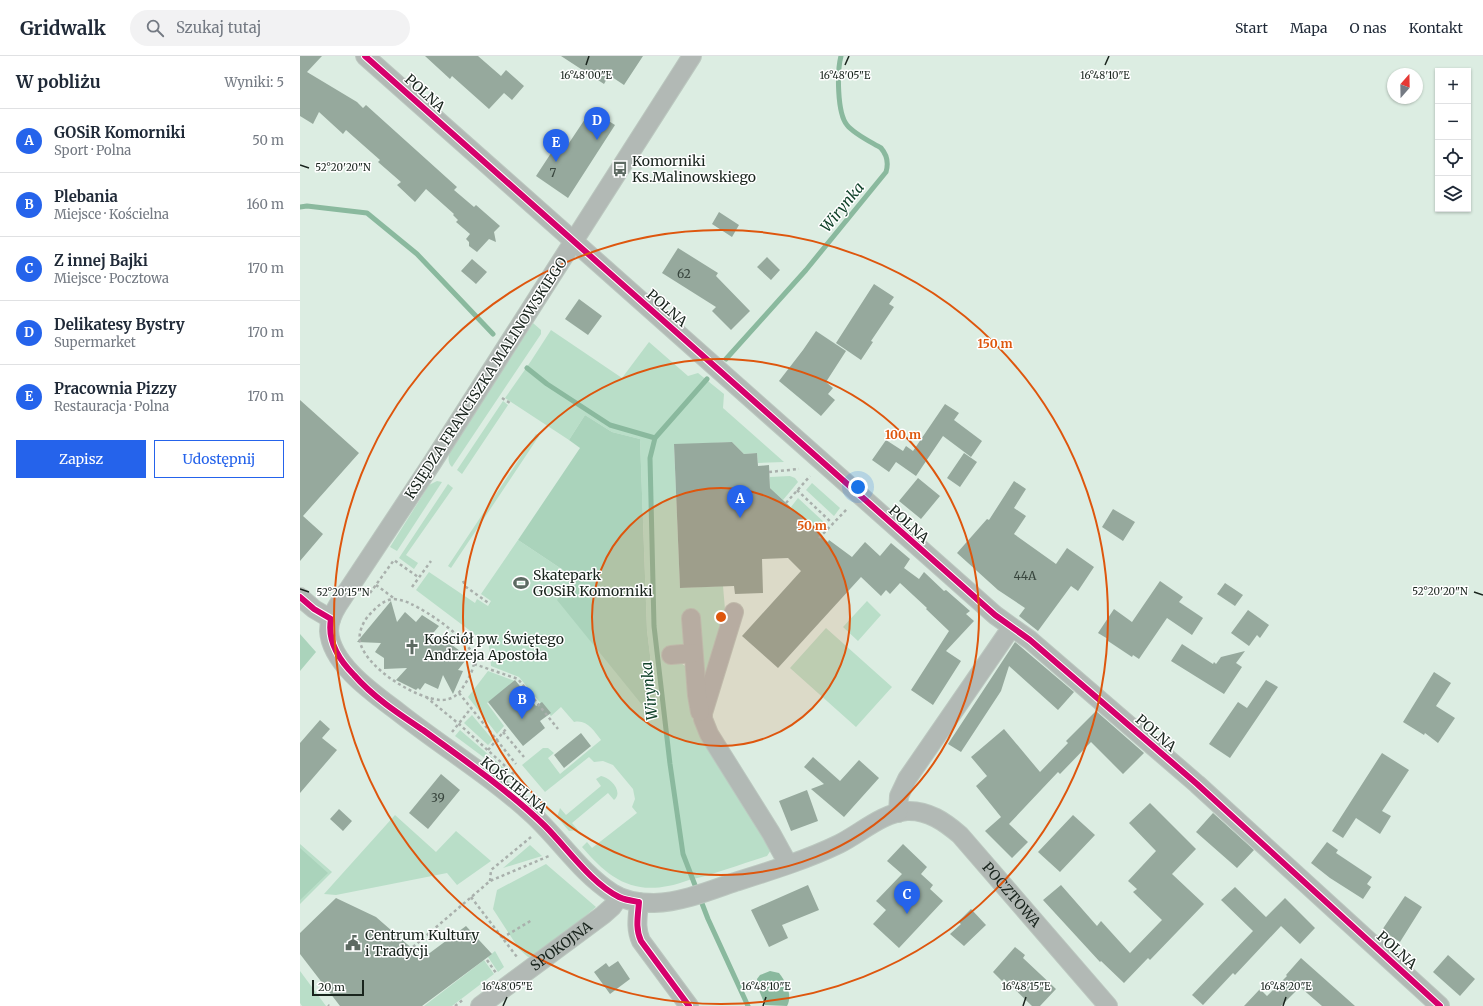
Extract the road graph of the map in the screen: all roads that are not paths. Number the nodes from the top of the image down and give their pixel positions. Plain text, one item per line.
1 (365, 56) edge
2 (692, 56) edge
3 (573, 242) junction
4 (300, 597) edge
5 (734, 612) dead end
6 (691, 618) dead end
7 (331, 619) junction
8 (1011, 628) junction
9 (693, 653) junction
10 (672, 655) dead end
11 (703, 719) junction
12 (898, 812) junction
13 (788, 864) junction
14 (711, 890) joint
15 (619, 897) junction
16 (640, 902) junction
17 (480, 1006) edge
18 (689, 1006) edge
19 (1108, 1006) edge
20 (1440, 1006) edge

1 - 3 street, POLNA
2 - 3 street, KSIĘDZA FRANCISZKA MALINOWSKIEGO
3 - 7 street, KSIĘDZA FRANCISZKA MALINOWSKIEGO
3 - 8 street, POLNA
4 - 7 street
5 - 11 street
6 - 9 street
7 - 15 street, KOŚCIELNA
8 - 12 street
8 - 20 street, POLNA
9 - 10 street
9 - 11 street
11 - 13 street
12 - 13 street, POCZTOWA
12 - 19 street, POCZTOWA
13 - 14 street, POCZTOWA
14 - 16 street, KOŚCIELNA
15 - 16 street, KOŚCIELNA
15 - 17 street, SPOKOJNA
16 - 18 street

